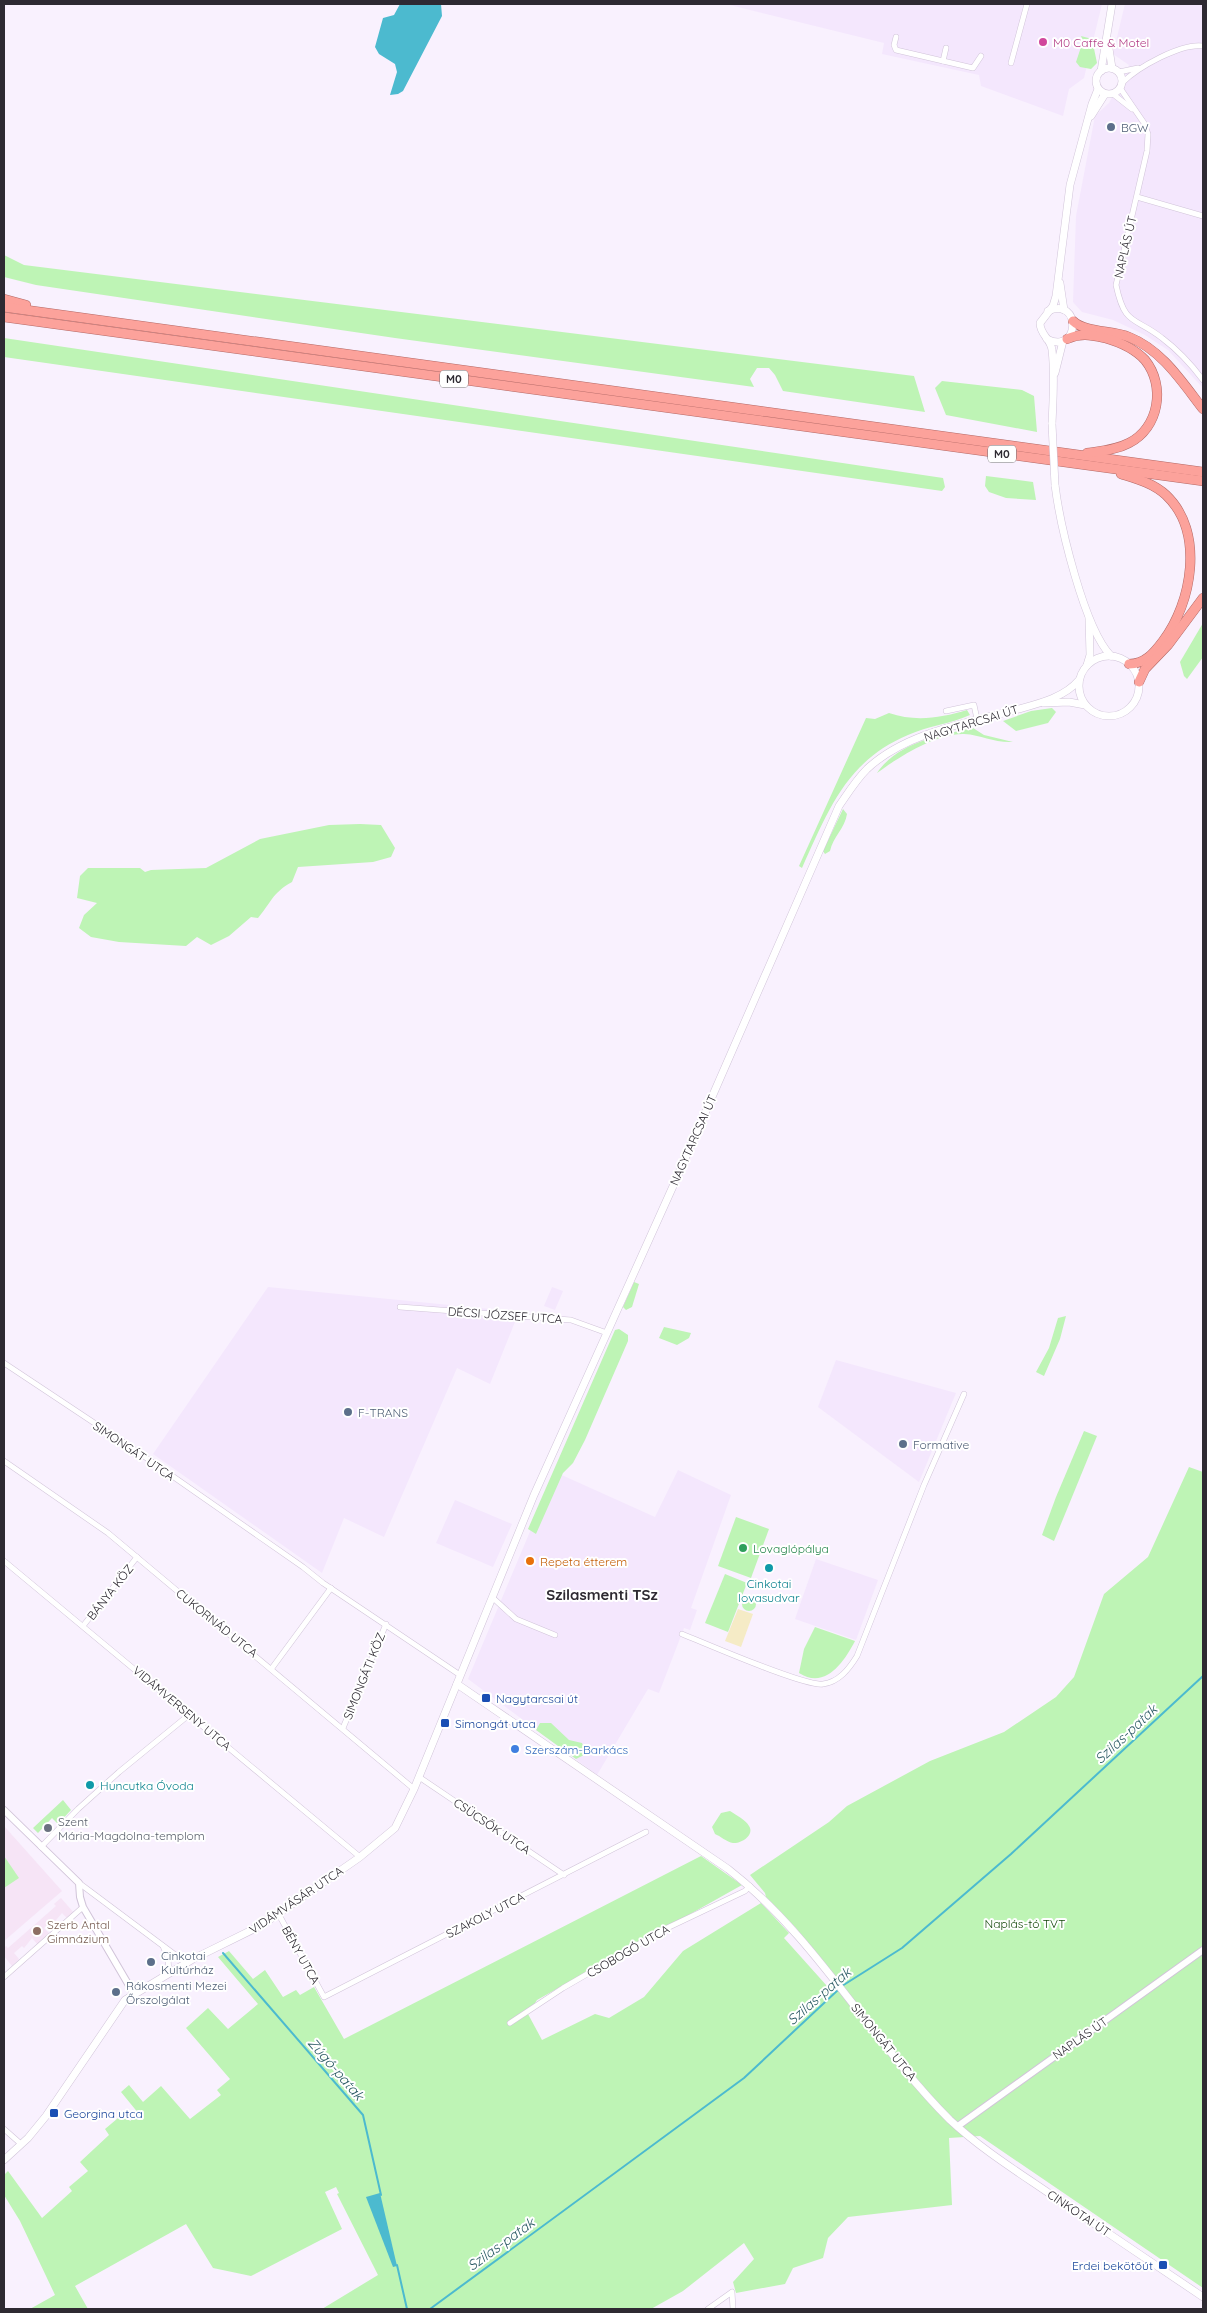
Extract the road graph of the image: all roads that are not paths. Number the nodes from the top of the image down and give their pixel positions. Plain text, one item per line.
1 (1027, 4) edge
2 (1112, 4) edge
3 (1107, 35) junction
4 (896, 37) dead end
5 (1203, 46) edge
6 (946, 48) dead end
7 (981, 56) dead end
8 (943, 61) junction
9 (1011, 63) dead end
10 (1141, 68) junction
11 (1116, 70) junction
12 (1101, 71) junction
13 (1121, 86) junction
14 (1098, 89) junction
15 (1109, 94) junction
16 (1134, 110) junction
17 (1085, 127) junction
18 (1137, 197) junction
19 (1203, 216) edge
20 (1060, 280) junction
21 (4, 299) edge
22 (4, 307) edge
23 (1064, 310) junction
24 (1048, 311) junction
25 (72, 315) junction
26 (4, 317) edge
27 (1073, 321) junction
28 (1046, 339) junction
29 (1065, 340) junction
30 (1054, 376) junction
31 (1203, 380) edge
32 (1203, 409) edge
33 (1076, 454) junction
34 (1099, 468) junction
35 (1203, 472) edge
36 (1203, 481) edge
37 (1203, 598) edge
38 (1088, 616) junction
39 (1111, 656) junction
40 (1129, 664) junction
41 (1086, 666) junction
42 (1079, 680) junction
43 (1139, 682) junction
44 (1037, 704) junction
45 (1086, 705) junction
46 (946, 711) dead end
47 (978, 719) junction
48 (400, 1306) dead end
49 (607, 1333) junction
50 (4, 1363) edge
51 (964, 1394) dead end
52 (4, 1461) edge
53 (137, 1557) junction
54 (4, 1561) edge
55 (331, 1588) junction
56 (493, 1598) junction
57 (386, 1624) junction
58 (83, 1626) junction
59 (682, 1634) dead end
60 (556, 1636) dead end
61 (272, 1668) junction
62 (460, 1675) junction
63 (457, 1684) junction
64 (190, 1714) junction
65 (343, 1728) junction
66 (419, 1777) junction
67 (414, 1789) junction
68 (4, 1810) edge
69 (646, 1832) dead end
70 (41, 1847) junction
71 (360, 1857) junction
72 (564, 1874) junction
73 (79, 1883) junction
74 (750, 1886) junction
75 (83, 1907) junction
76 (278, 1913) junction
77 (163, 1946) junction
78 (1203, 1950) edge
79 (186, 1963) junction
80 (169, 1974) junction
81 (4, 1978) edge
82 (134, 1994) junction
83 (324, 1997) joint
84 (510, 2023) dead end
85 (958, 2126) junction
86 (4, 2129) edge
87 (21, 2144) junction
88 (4, 2160) edge
89 (1203, 2297) edge
90 (708, 2309) edge
91 (733, 2309) edge

1 - 9 street
2 - 3 main road, NAGYTARCSAI ÚT
3 - 11 main road
3 - 12 main road, NAGYTARCSAI ÚT
4 - 8 street
5 - 10 street
6 - 8 street
7 - 8 street
10 - 11 street
10 - 13 street
11 - 12 main road
11 - 13 main road
12 - 14 main road, NAGYTARCSAI ÚT
13 - 15 main road, NAGYTARCSAI ÚT
13 - 16 street, NAPLÁS ÚT
14 - 15 main road
14 - 17 main road, NAGYTARCSAI ÚT
15 - 16 street, NAPLÁS ÚT
15 - 17 main road, NAGYTARCSAI ÚT
16 - 18 street, NAPLÁS ÚT
17 - 20 main road, NAGYTARCSAI ÚT
18 - 19 street
18 - 31 street, NAPLÁS ÚT
20 - 23 main road, NAGYTARCSAI ÚT
20 - 24 main road, NAGYTARCSAI ÚT
21 - 25 highway
22 - 25 highway, M0
23 - 24 main road
23 - 27 main road
24 - 28 main road, NAGYTARCSAI ÚT
25 - 33 highway, M0
26 - 34 highway, M0
27 - 29 main road, NAGYTARCSAI ÚT
27 - 32 highway
28 - 29 main road
28 - 30 main road, NAGYTARCSAI ÚT
29 - 30 main road, NAGYTARCSAI ÚT
29 - 33 highway
30 - 38 main road, NAGYTARCSAI ÚT, bridge
33 - 35 highway, M0
34 - 36 highway, M0
34 - 40 highway
37 - 43 highway
38 - 39 main road, NAGYTARCSAI ÚT
38 - 41 main road, NAGYTARCSAI ÚT
39 - 40 main road
39 - 41 main road
40 - 43 main road
41 - 42 main road, NAGYTARCSAI ÚT
42 - 44 main road, NAGYTARCSAI ÚT
42 - 45 main road
43 - 45 main road, NAGYTARCSAI ÚT
44 - 45 main road, NAGYTARCSAI ÚT
44 - 47 main road, NAGYTARCSAI ÚT
46 - 47 street
47 - 49 main road, NAGYTARCSAI ÚT
48 - 49 street, DÉCSI JÓZSEF UTCA
49 - 56 main road, NAGYTARCSAI ÚT
50 - 55 street, SIMONGÁT UTCA
51 - 59 street
52 - 53 street, CUKORNÁD UTCA
53 - 58 street, BÁNYA KÖZ
53 - 61 street, CUKORNÁD UTCA
54 - 58 street, VIDÁMVERSENY UTCA
55 - 57 street, SIMONGÁT UTCA
55 - 61 street
56 - 60 street
56 - 62 main road, NAGYTARCSAI ÚT
57 - 62 street, SIMONGÁT UTCA
57 - 65 street, SIMONGÁTI KÖZ
58 - 64 street, VIDÁMVERSENY UTCA
61 - 65 street, CUKORNÁD UTCA
62 - 63 main road, NAGYTARCSAI ÚT
63 - 66 main road, VIDÁMVÁSÁR UTCA
63 - 74 main road, SIMONGÁT UTCA
64 - 70 street
64 - 71 street, VIDÁMVERSENY UTCA
65 - 67 street, CUKORNÁD UTCA
66 - 67 main road, VIDÁMVÁSÁR UTCA
66 - 72 street, CSÜCSÖK UTCA
67 - 71 main road, VIDÁMVÁSÁR UTCA
68 - 70 street
69 - 72 street, SZAKOLY UTCA
70 - 73 street
71 - 76 main road, VIDÁMVÁSÁR UTCA
72 - 83 street, SZAKOLY UTCA
73 - 75 street
73 - 77 street
74 - 84 street, CSOBOGÓ UTCA
74 - 85 main road, SIMONGÁT UTCA
75 - 81 street
75 - 82 street
76 - 79 main road, VIDÁMVÁSÁR UTCA
76 - 83 street, BÉNY UTCA
77 - 79 street
77 - 80 street
78 - 85 street, NAPLÁS ÚT
79 - 80 main road, VIDÁMVÁSÁR UTCA
80 - 82 main road, VIDÁMVÁSÁR UTCA
82 - 87 main road, VIDÁMVÁSÁR UTCA
85 - 89 main road, CINKOTAI ÚT
86 - 87 street
87 - 88 main road, VIDÁMVÁSÁR UTCA
90 - 91 street

